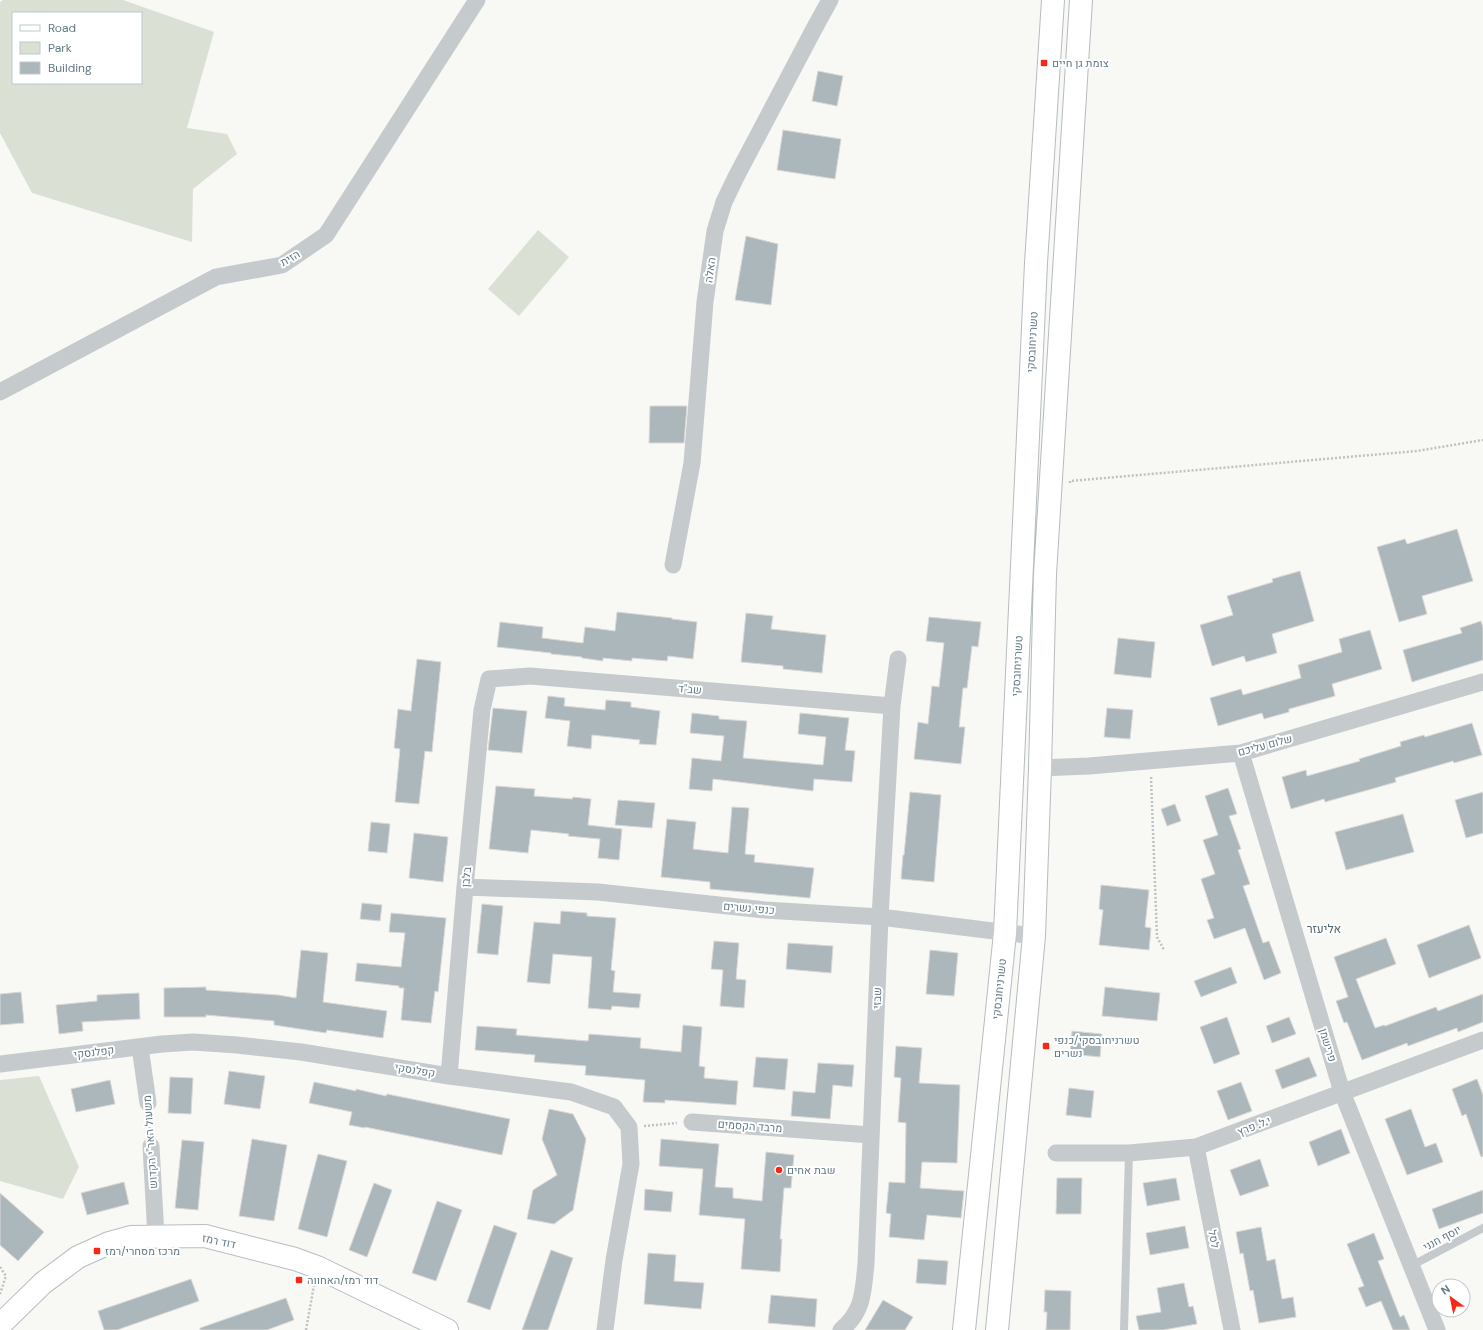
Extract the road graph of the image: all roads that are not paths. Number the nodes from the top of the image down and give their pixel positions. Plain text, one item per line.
1 (477, 0) edge
2 (830, 0) edge
3 (1053, 0) edge
4 (1081, 0) edge
5 (0, 392) edge
6 (673, 565) dead end
7 (898, 659) dead end
8 (489, 679) joint
9 (1483, 682) edge
10 (892, 706) junction
11 (1241, 753) junction
12 (1040, 768) junction
13 (465, 887) junction
14 (880, 917) junction
15 (1005, 933) junction
16 (1034, 936) junction
17 (1483, 1040) edge
18 (140, 1047) junction
19 (0, 1064) edge
20 (449, 1076) junction
21 (1342, 1092) junction
22 (148, 1103) road end
23 (692, 1122) road end
24 (872, 1135) junction
25 (151, 1146) road end
26 (1196, 1147) junction
27 (1056, 1153) dead end
28 (1129, 1153) junction
29 (1483, 1228) edge
30 (156, 1237) junction
31 (1411, 1266) junction
32 (2, 1324) edge
33 (603, 1325) edge
34 (447, 1330) edge
35 (841, 1330) edge
36 (964, 1330) edge
37 (997, 1330) edge
38 (1124, 1330) edge
39 (1232, 1330) edge
40 (1436, 1330) edge

1 - 5 street, הזית
2 - 6 street, האלה
3 - 15 main road, טשרניחובסקי
4 - 12 main road
7 - 10 street, שבזי
8 - 10 street, שב''ד
8 - 13 street, בלבן
9 - 11 street, שלום עליכם
10 - 14 street, שבזי
11 - 12 street, שלום עליכם
11 - 21 street, פרישמן
12 - 16 main road
13 - 14 street, כנפי נשרים
13 - 20 street, בלבן
14 - 15 street, כנפי נשרים
14 - 24 street, שבזי
15 - 16 street, כנפי נשרים
15 - 36 main road, טשרניחובסקי
16 - 37 main road
17 - 21 street, י.ל. פרץ
18 - 19 street, קפלנסקי
18 - 20 street, קפלנסקי
18 - 22 street, משעול האר''י הקדוש
20 - 33 street, קפלנסקי
21 - 26 street, י.ל. פרץ
21 - 31 street, פרישמן
23 - 24 street, מרבד הקסמים
24 - 35 street, שבזי
25 - 30 street, משעול האר''י הקדוש
26 - 28 street, י.ל. פרץ
26 - 39 street, לסל
27 - 28 street, י.ל. פרץ
28 - 38 lane
29 - 31 lane, יוסף חנני
30 - 32 main road, דוד רמז
30 - 34 main road, דוד רמז
31 - 40 street, פרישמן

